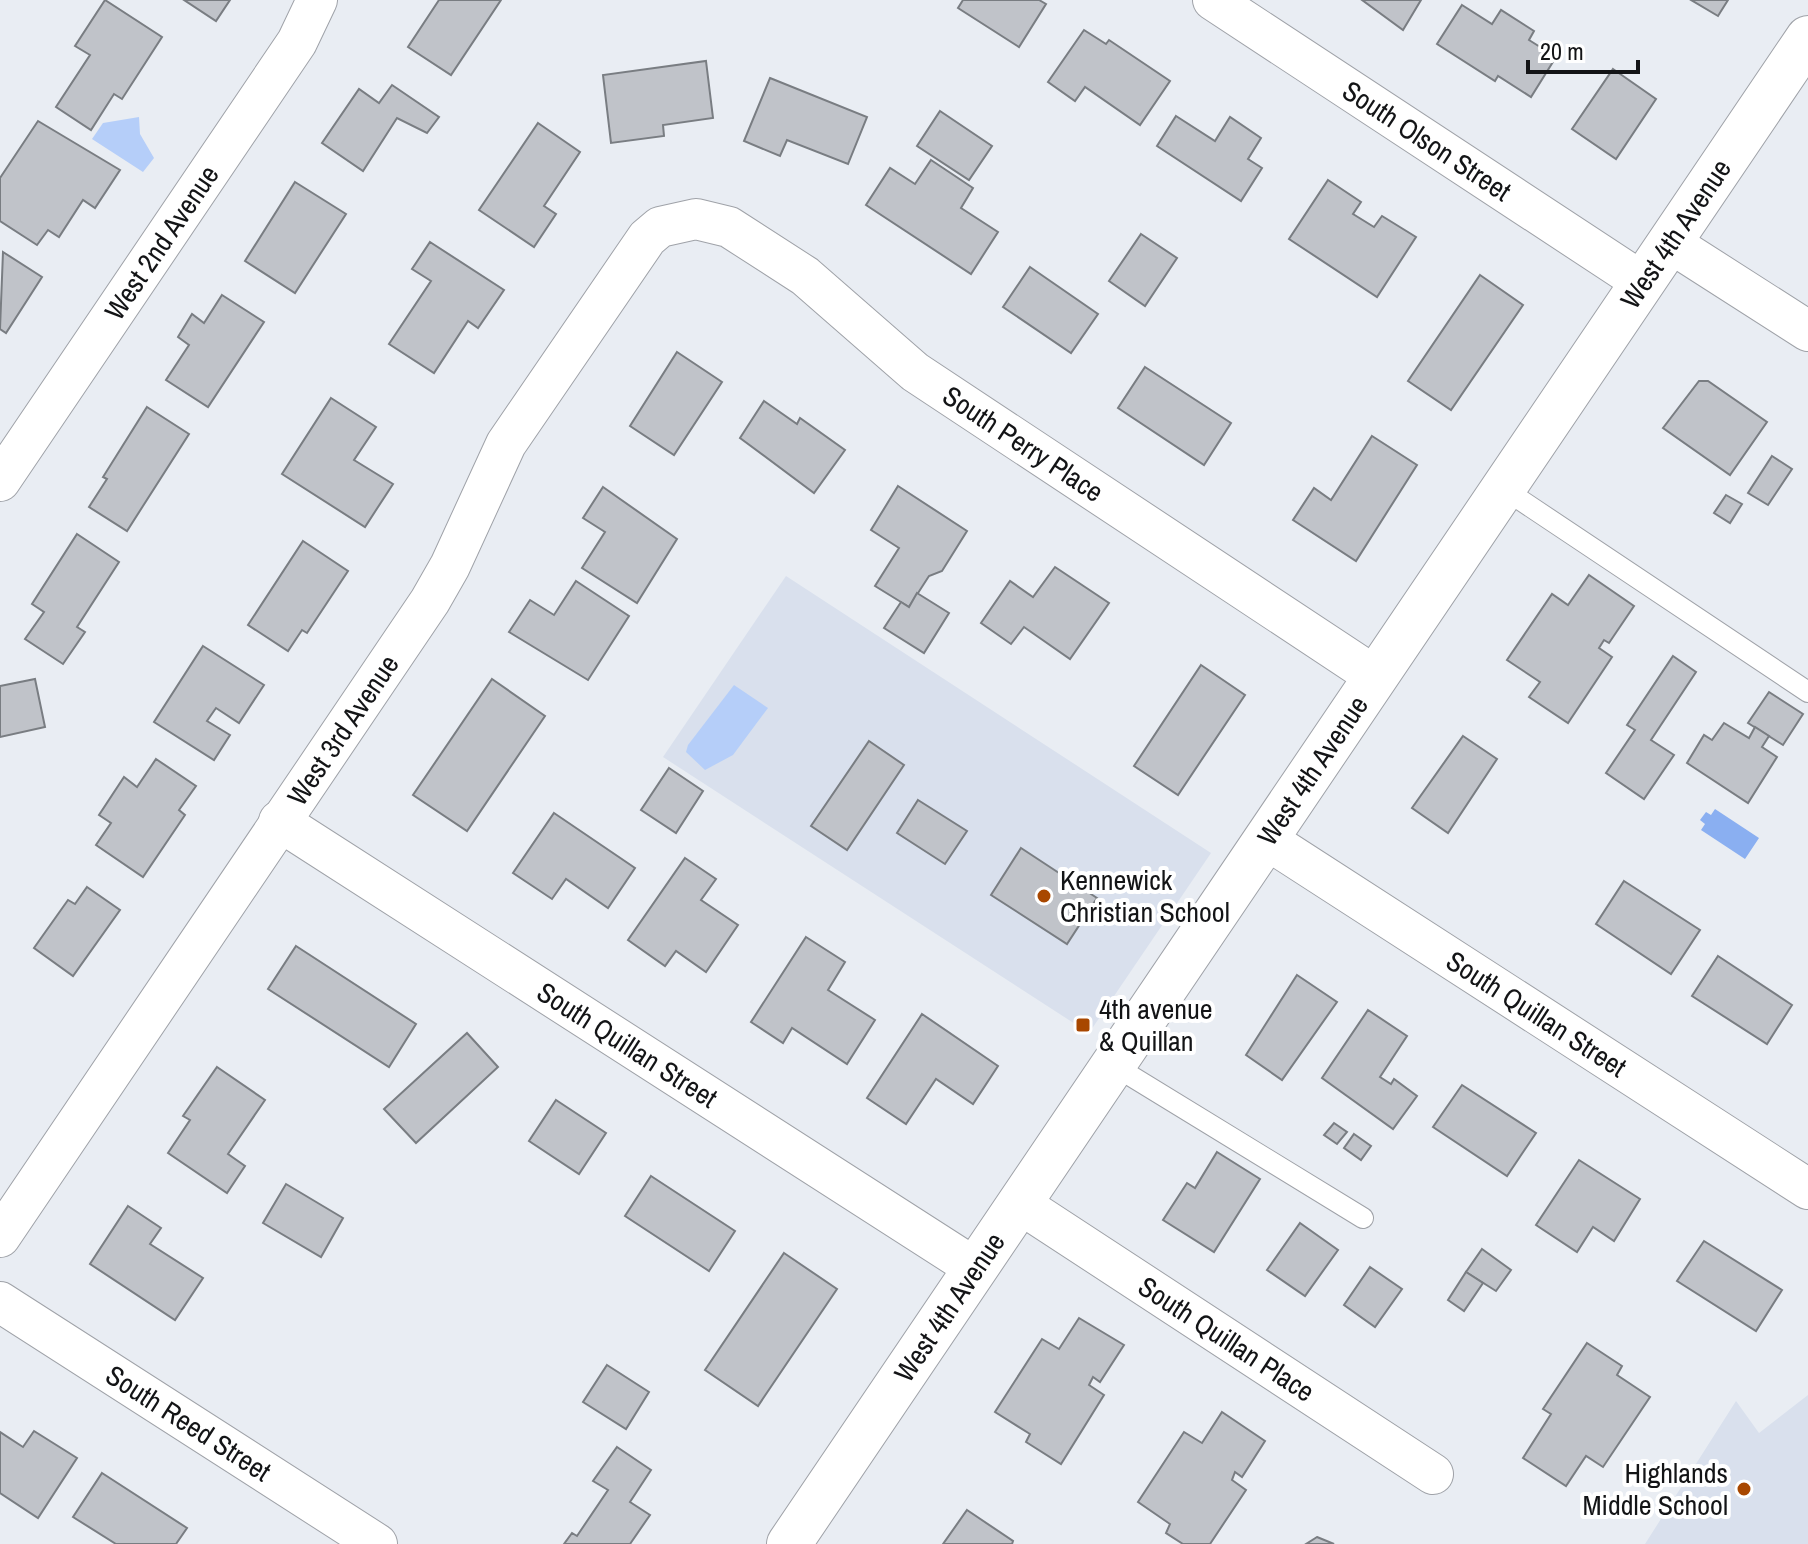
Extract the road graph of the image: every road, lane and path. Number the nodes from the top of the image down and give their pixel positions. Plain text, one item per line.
1 (317, 0) edge
2 (1213, 0) edge
3 (1808, 38) edge
4 (673, 223) joint
5 (1669, 242) junction
6 (1642, 282) junction
7 (1808, 331) edge
8 (0, 481) edge
9 (1504, 489) junction
10 (1376, 677) junction
11 (1808, 692) edge
12 (279, 821) junction
13 (1266, 839) junction
14 (1113, 1065) junction
15 (1808, 1189) edge
16 (1019, 1203) junction
17 (1363, 1218) dead end
18 (0, 1237) edge
19 (975, 1268) junction
20 (0, 1302) edge
21 (1433, 1474) dead end
22 (377, 1544) edge
23 (789, 1544) edge

1 - 8 street, West 2nd Avenue
2 - 6 street, South Olson Street
3 - 5 street, West 4th Avenue
4 - 10 street, South Perry Place
4 - 12 street, West 3rd Avenue
5 - 6 street, West 4th Avenue
5 - 7 street
6 - 9 street, West 4th Avenue
9 - 10 street, West 4th Avenue
9 - 11 lane
10 - 13 street, West 4th Avenue
12 - 18 street, West 3rd Avenue
12 - 19 street, South Quillan Street
13 - 14 street, West 4th Avenue
13 - 15 street, South Quillan Street
14 - 16 street, West 4th Avenue
14 - 17 lane
16 - 19 street, West 4th Avenue
16 - 21 street, South Quillan Place
19 - 23 street, West 4th Avenue
20 - 22 street, South Reed Street

